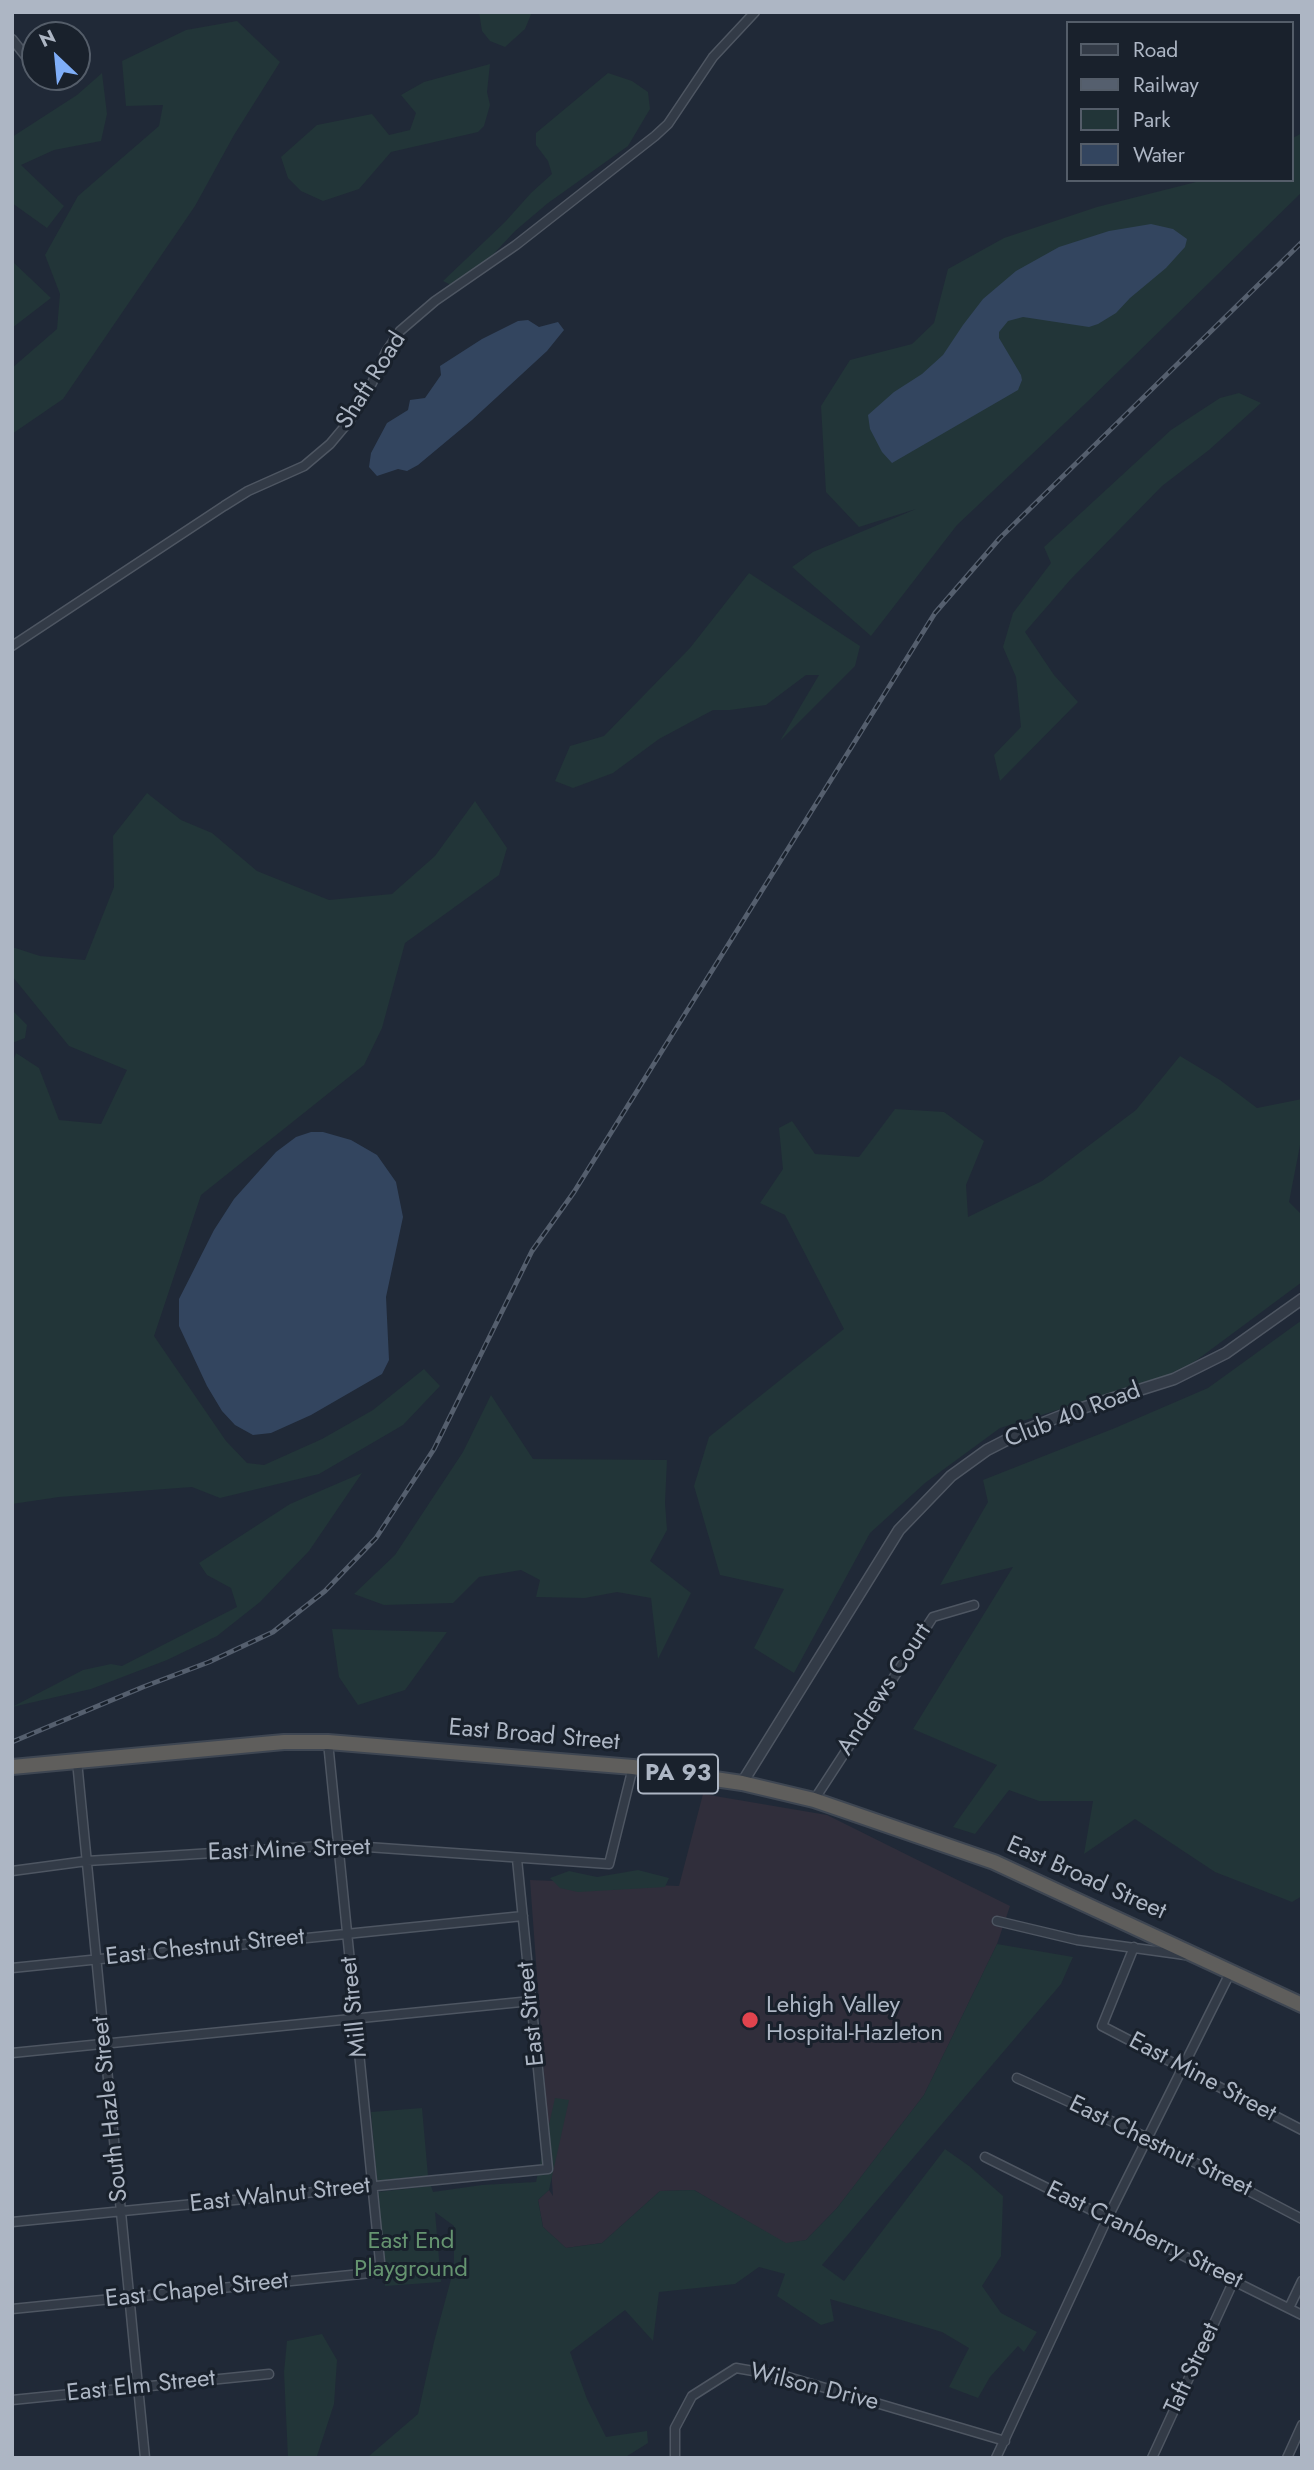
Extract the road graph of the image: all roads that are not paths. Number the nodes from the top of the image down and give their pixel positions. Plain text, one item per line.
1 (755, 12) edge
2 (12, 646) edge
3 (1302, 1299) edge
4 (974, 1605) dead end
5 (328, 1742) junction
6 (77, 1760) junction
7 (12, 1767) edge
8 (633, 1767) junction
9 (742, 1783) junction
10 (814, 1800) junction
11 (339, 1844) junction
12 (517, 1859) junction
13 (87, 1861) junction
14 (12, 1871) edge
15 (523, 1916) junction
16 (997, 1921) dead end
17 (348, 1934) junction
18 (1135, 1947) junction
19 (97, 1959) junction
20 (1205, 1959) junction
21 (12, 1968) edge
22 (1231, 1971) junction
23 (531, 2001) junction
24 (1302, 2005) edge
25 (356, 2019) junction
26 (105, 2044) junction
27 (12, 2053) edge
28 (1181, 2068) junction
29 (1017, 2077) dead end
30 (1302, 2130) edge
31 (1149, 2138) junction
32 (985, 2157) dead end
33 (548, 2169) joint
34 (373, 2186) junction
35 (121, 2211) junction
36 (1107, 2219) junction
37 (1302, 2219) edge
38 (12, 2222) edge
39 (381, 2272) joint
40 (1234, 2280) junction
41 (1302, 2281) edge
42 (130, 2297) junction
43 (1289, 2308) junction
44 (12, 2309) edge
45 (1302, 2315) edge
46 (269, 2374) dead end
47 (138, 2387) junction
48 (12, 2400) edge
49 (1302, 2425) edge
50 (1005, 2441) junction
51 (145, 2458) edge
52 (675, 2458) edge
53 (996, 2458) edge
54 (1152, 2458) edge
55 (1287, 2458) edge

1 - 2 street, Shaft Road
3 - 9 street, Club 40 Road
4 - 10 street, Andrews Court
5 - 6 highway, East Broad Street / PA 93
5 - 8 highway, East Broad Street / PA 93
5 - 11 street, Mill Street
6 - 7 highway, East Broad Street / PA 93
6 - 13 street, South Hazle Street
8 - 9 highway, East Broad Street / PA 93
8 - 12 street, East Mine Street
9 - 10 highway, East Broad Street / PA 93
10 - 20 highway, East Broad Street / PA 93
11 - 12 street, East Mine Street
11 - 13 street, East Mine Street
11 - 17 street, Mill Street
12 - 15 street, East Street
13 - 14 street, East Mine Street
13 - 19 street, South Hazle Street
15 - 17 street, East Chestnut Street
15 - 23 street, East Street
16 - 18 street
17 - 19 street, East Chestnut Street
17 - 25 street, Mill Street
18 - 20 street
18 - 28 street, East Mine Street
19 - 21 street, East Chestnut Street
19 - 26 street, South Hazle Street
20 - 22 highway, East Broad Street / PA 93
22 - 24 highway, East Broad Street / PA 93
22 - 28 street
23 - 25 street
23 - 33 street, East Street
25 - 26 street
25 - 34 street, Mill Street
26 - 27 street
26 - 35 street, South Hazle Street
28 - 30 street, East Mine Street
28 - 31 street
29 - 31 street, East Chestnut Street
31 - 36 street
31 - 37 street, East Chestnut Street
32 - 36 street, East Cranberry Street
33 - 34 street, East Walnut Street
34 - 35 street, East Walnut Street
34 - 39 street, Mill Street
35 - 38 street, East Walnut Street
35 - 42 street, South Hazle Street
36 - 40 street, East Cranberry Street
36 - 50 street
39 - 42 street, East Chapel Street
40 - 43 street, East Cranberry Street
40 - 54 street, Taft Street
41 - 43 street
42 - 44 street, East Chapel Street
42 - 47 street, South Hazle Street
43 - 45 street, East Cranberry Street
46 - 47 street, East Elm Street
47 - 48 street, East Elm Street
47 - 51 street, South Hazle Street
49 - 55 street
50 - 52 street, Wilson Drive
50 - 53 street

